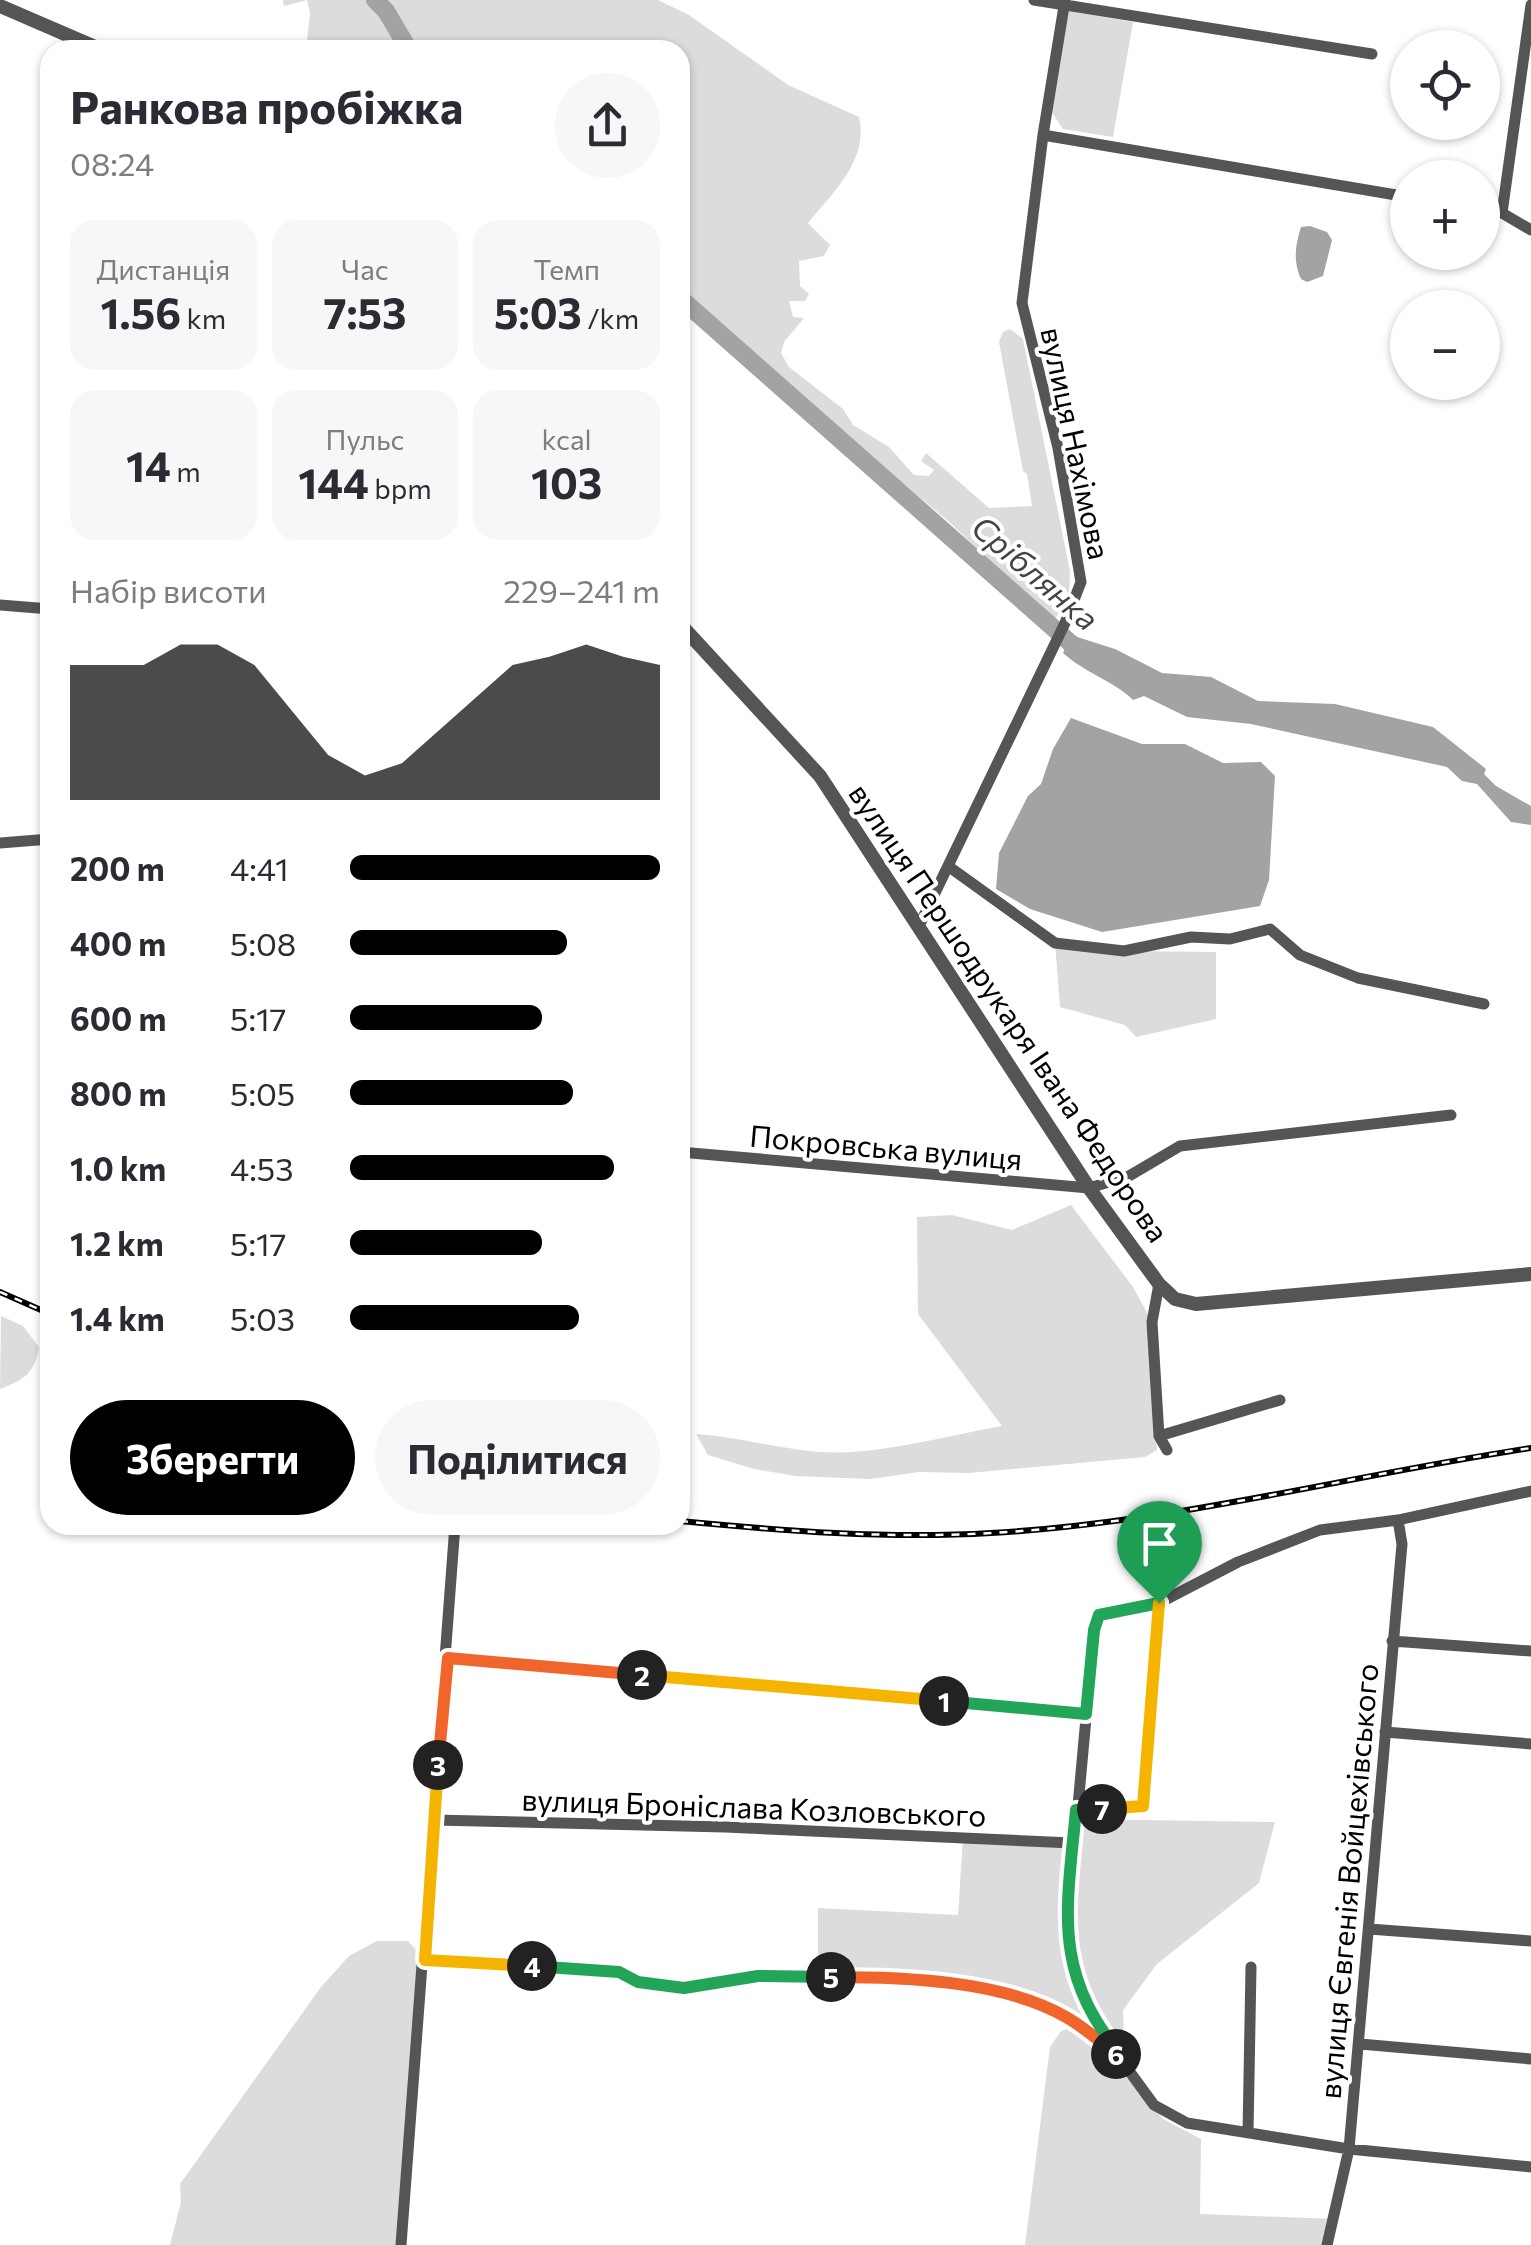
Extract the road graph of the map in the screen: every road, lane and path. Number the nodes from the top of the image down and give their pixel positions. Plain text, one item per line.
1 (1034, 0) edge
2 (1064, 3) edge
3 (1531, 5) edge
4 (0, 6) edge
5 (79, 40) edge
6 (1372, 54) dead end
7 (1042, 134) junction
8 (1390, 194) edge
9 (1502, 213) joint
10 (1531, 230) edge
11 (0, 605) edge
12 (40, 608) edge
13 (690, 635) edge
14 (40, 840) edge
15 (0, 842) edge
16 (948, 866) junction
17 (920, 924) junction
18 (1484, 1004) dead end
19 (1452, 1115) dead end
20 (690, 1153) edge
21 (1088, 1188) junction
22 (1531, 1274) edge
23 (1159, 1284) junction
24 (1280, 1400) dead end
25 (1158, 1436) junction
26 (1167, 1450) dead end
27 (1531, 1491) edge
28 (1398, 1520) junction
29 (454, 1535) edge
30 (1159, 1603) junction
31 (1392, 1641) junction
32 (1531, 1651) edge
33 (448, 1658) junction
34 (1086, 1714) junction
35 (1385, 1732) junction
36 (1531, 1744) edge
37 (1076, 1810) junction
38 (434, 1820) junction
39 (1072, 1843) junction
40 (1369, 1929) junction
41 (1531, 1941) edge
42 (425, 1960) junction
43 (1251, 1966) dead end
44 (1360, 2044) junction
45 (1531, 2059) edge
46 (1125, 2060) junction
47 (1248, 2133) junction
48 (1348, 2149) junction
49 (1531, 2167) edge
50 (402, 2245) edge
51 (1327, 2245) edge

1 - 2 street
2 - 6 street
2 - 7 street, вулиця Нахімова
3 - 9 street
4 - 5 street
7 - 8 street
7 - 16 street, вулиця Нахімова
9 - 10 street
11 - 12 street
13 - 17 street, вулиця Першодрукаря Івана Федорова
14 - 15 street
16 - 17 street, вулиця Нахімова
16 - 18 street
17 - 21 street, вулиця Першодрукаря Івана Федорова
19 - 21 street
20 - 21 street, Покровська вулиця
21 - 23 street, вулиця Першодрукаря Івана Федорова
22 - 23 street, вулиця Першодрукаря Івана Федорова
23 - 25 street
24 - 25 street
25 - 26 street
27 - 28 street
28 - 30 street
28 - 31 street, вулиця Євгенія Войцехівського
29 - 33 street
30 - 34 street
30 - 37 street
31 - 32 street
31 - 35 street, вулиця Євгенія Войцехівського
33 - 34 street
33 - 38 street
34 - 37 street
35 - 36 street
35 - 40 street, вулиця Євгенія Войцехівського
37 - 39 street
38 - 39 street, вулиця Броніслава Козловського
38 - 42 street
39 - 46 street
40 - 41 street
40 - 44 street, вулиця Євгенія Войцехівського
42 - 46 street
42 - 50 street
43 - 47 street
44 - 45 street
44 - 48 street, вулиця Євгенія Войцехівського
46 - 47 street
47 - 48 street
48 - 49 street
48 - 51 street, вулиця Євгенія Войцехівського

